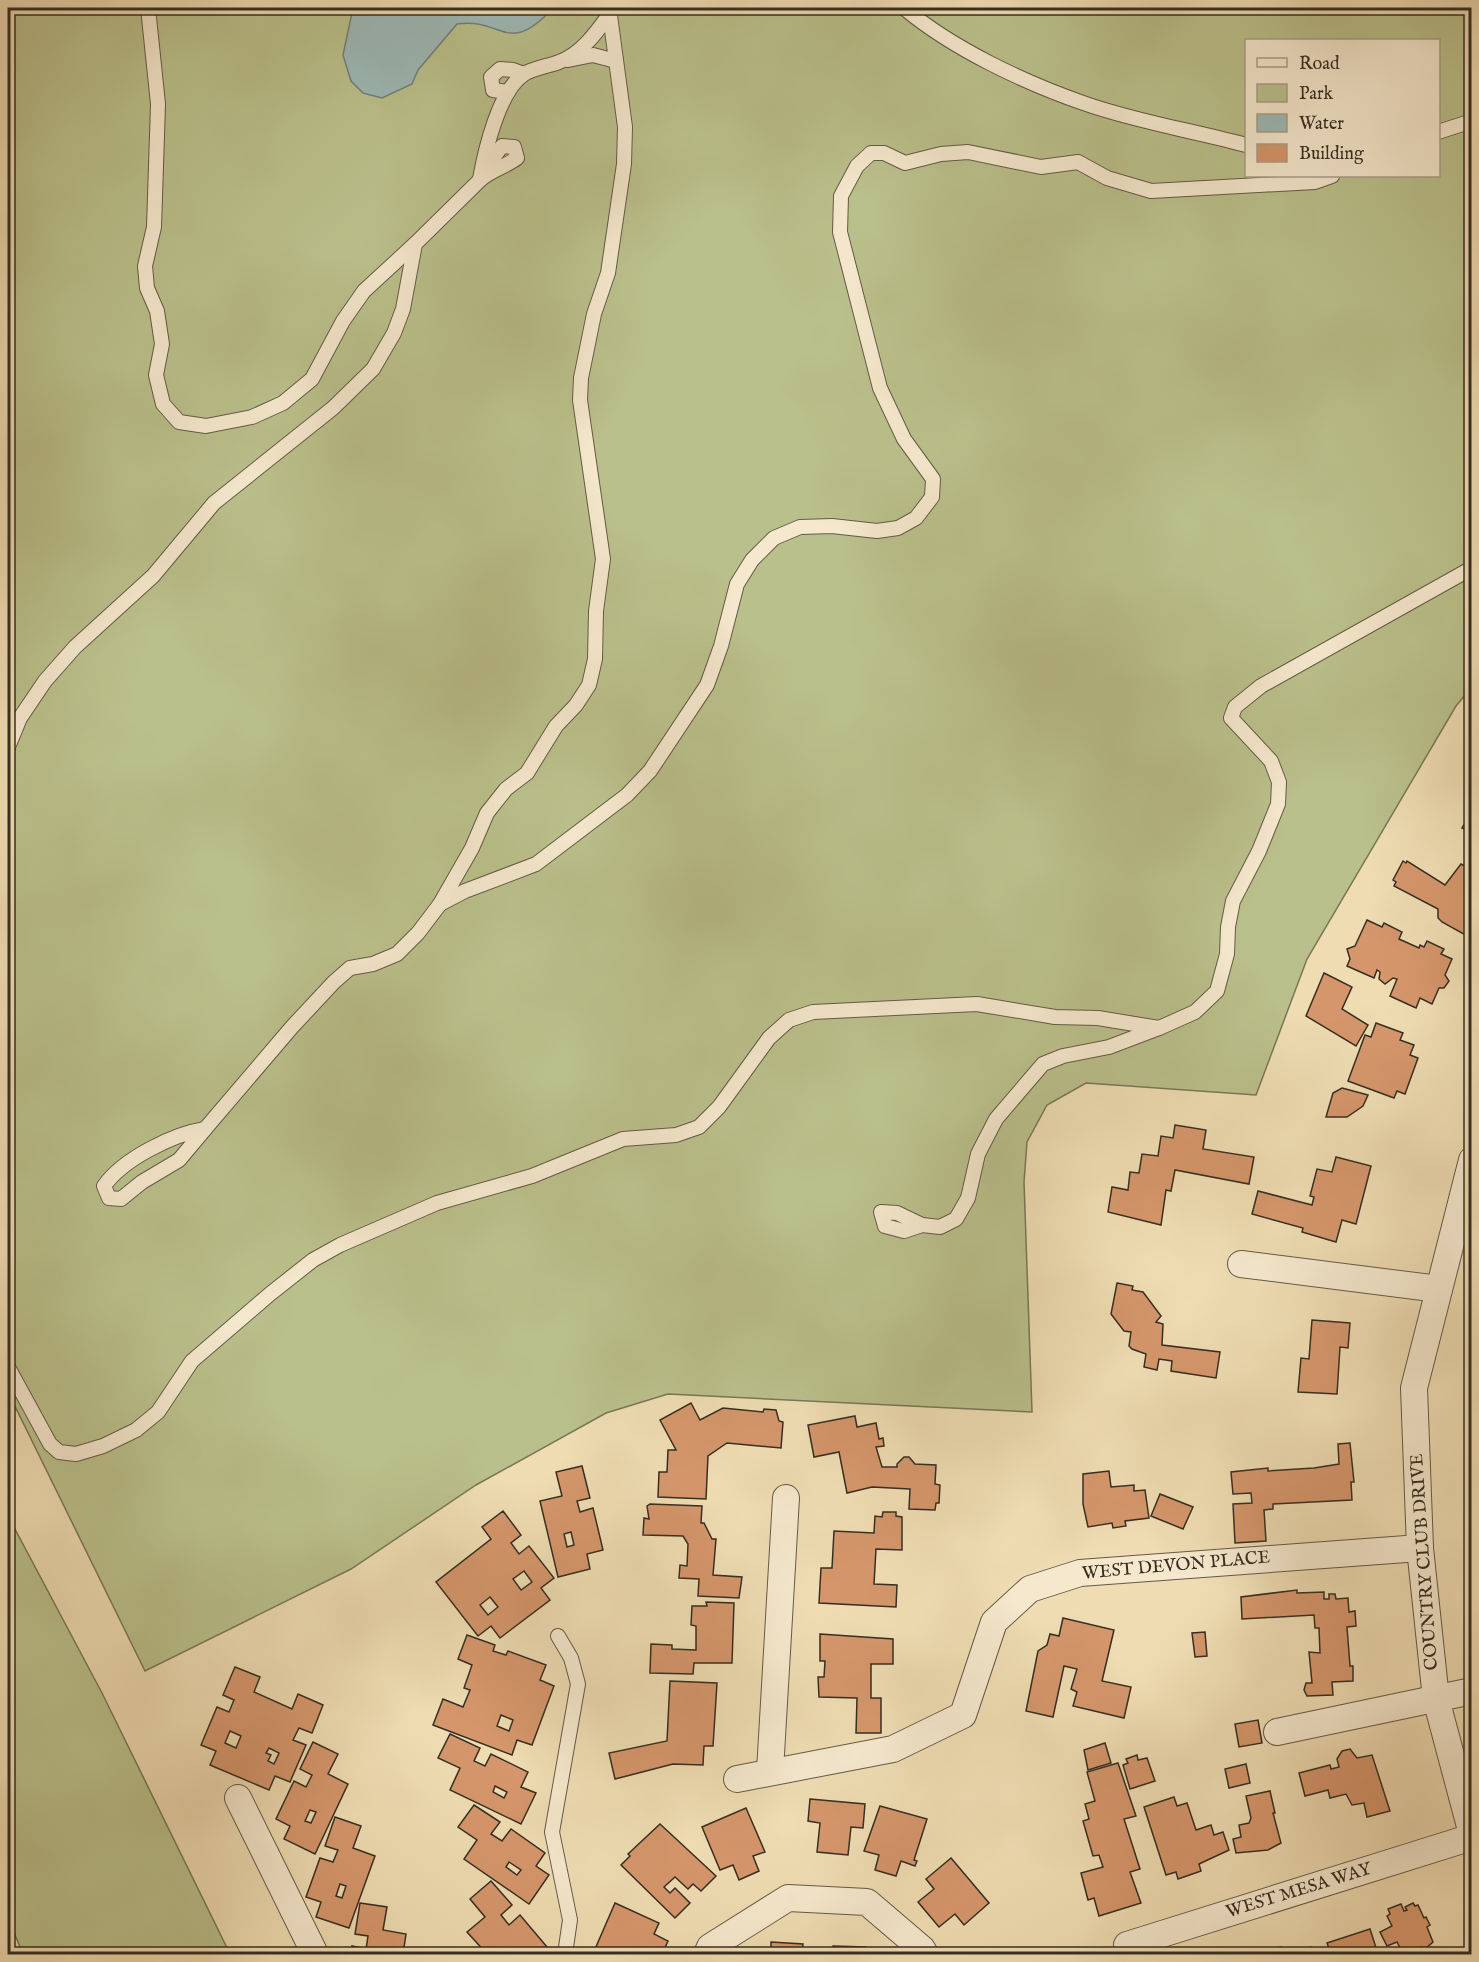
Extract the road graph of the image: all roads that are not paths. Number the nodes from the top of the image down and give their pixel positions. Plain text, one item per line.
1 (148, 8) edge
2 (904, 8) edge
3 (609, 11) edge
4 (563, 61) junction
5 (615, 61) junction
6 (524, 74) junction
7 (508, 92) junction
8 (1472, 121) edge
9 (1440, 131) edge
10 (1245, 145) edge
11 (491, 170) dead end
12 (1329, 177) edge
13 (480, 180) junction
14 (416, 244) junction
15 (1472, 568) edge
16 (8, 747) edge
17 (440, 904) junction
18 (1159, 1028) junction
19 (205, 1129) junction
20 (1472, 1160) edge
21 (922, 1225) dead end
22 (1241, 1264) dead end
23 (1439, 1289) junction
24 (8, 1366) edge
25 (786, 1498) dead end
26 (1420, 1548) junction
27 (558, 1635) dead end
28 (1472, 1691) edge
29 (1436, 1699) junction
30 (1277, 1731) dead end
31 (770, 1771) junction
32 (737, 1779) dead end
33 (238, 1798) dead end
34 (1472, 1836) edge
35 (1127, 1945) dead end
36 (315, 1954) edge
37 (565, 1954) edge
38 (707, 1954) edge
39 (925, 1954) edge

1 - 14 lane
2 - 10 lane
3 - 4 lane
3 - 5 lane
4 - 5 lane
4 - 6 lane
5 - 17 lane
6 - 7 lane
6 - 7 lane
7 - 13 lane
8 - 9 lane
11 - 13 lane
12 - 17 lane
13 - 14 lane
14 - 16 lane
15 - 18 lane
17 - 19 lane
18 - 21 lane
18 - 24 lane
19 - 19 lane
20 - 23 street, COUNTRY CLUB DRIVE
22 - 23 street
23 - 26 street, COUNTRY CLUB DRIVE
25 - 31 street
26 - 29 street, COUNTRY CLUB DRIVE
26 - 31 street, WEST DEVON PLACE
27 - 37 lane
28 - 29 street
29 - 30 street
29 - 34 street, COUNTRY CLUB DRIVE
31 - 32 street, WEST DEVON PLACE
33 - 36 street
34 - 35 street, WEST MESA WAY
38 - 39 street

